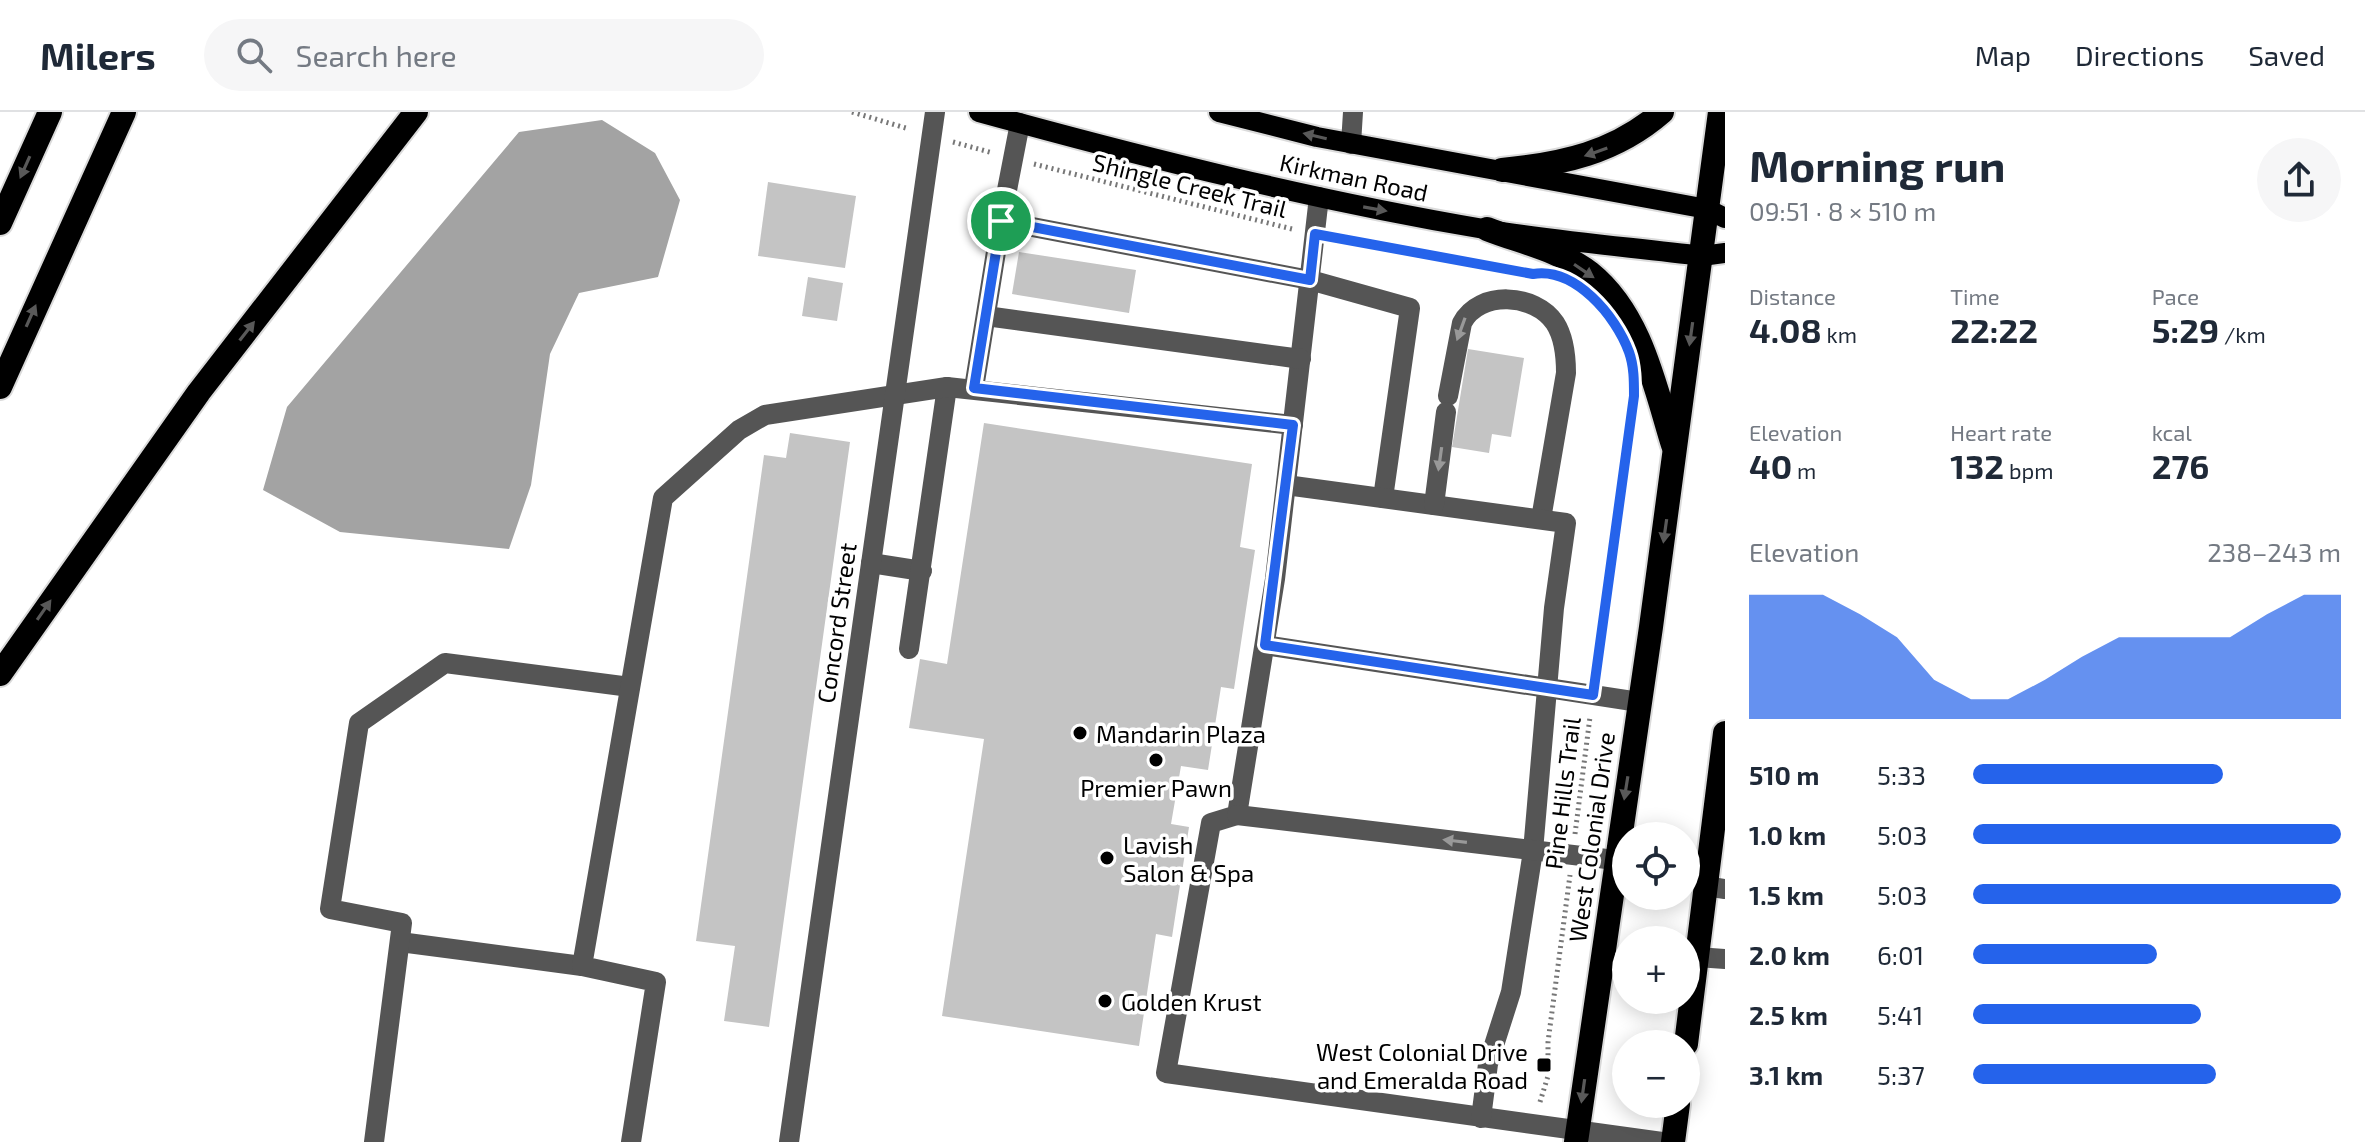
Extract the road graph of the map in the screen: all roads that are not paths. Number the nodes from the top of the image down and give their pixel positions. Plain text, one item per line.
1 (50, 112) edge
2 (124, 112) edge
3 (416, 112) edge
4 (935, 112) edge
5 (979, 112) edge
6 (1219, 112) edge
7 (1353, 112) edge
8 (1662, 112) edge
9 (1720, 112) edge
10 (1020, 123) junction
11 (1351, 144) junction
12 (1502, 170) junction
13 (1319, 197) junction
14 (1716, 214) edge
15 (1001, 221) junction
16 (0, 223) edge
17 (1487, 229) junction
18 (1713, 255) edge
19 (1310, 280) junction
20 (986, 316) junction
21 (1301, 359) junction
22 (0, 387) edge
23 (947, 387) junction
24 (974, 388) junction
25 (895, 394) junction
26 (1293, 425) junction
27 (1675, 454) junction
28 (1286, 485) junction
29 (1383, 498) junction
30 (1434, 505) junction
31 (1541, 519) junction
32 (871, 563) junction
33 (922, 571) junction
34 (1265, 645) junction
35 (909, 649) dead end
36 (0, 674) edge
37 (630, 687) junction
38 (1549, 688) junction
39 (1639, 702) junction
40 (1725, 733) edge
41 (1721, 794) edge
42 (1237, 815) junction
43 (1621, 822) edge
44 (1533, 851) junction
45 (1717, 859) edge
46 (1612, 860) edge
47 (1612, 881) edge
48 (1716, 888) edge
49 (400, 942) junction
50 (1700, 946) edge
51 (1700, 957) edge
52 (1725, 959) edge
53 (582, 966) junction
54 (1481, 1118) junction
55 (1676, 1118) edge
56 (1576, 1137) edge
57 (374, 1142) edge
58 (631, 1142) edge
59 (789, 1142) edge
60 (1662, 1142) edge
61 (1673, 1142) edge

1 -> 16 highway
22 -> 2 highway
36 -> 3 highway
4 - 25 street, Concord Street
5 - 10 main road, Kirkman Road
11 -> 6 main road, Kirkman Road
7 - 11 street
8 -> 12 highway
9 - 14 highway, West Colonial Drive
10 - 13 main road, Kirkman Road
10 - 15 street
11 - 12 main road, Kirkman Road
12 - 14 main road, Kirkman Road
13 -> 17 main road, Kirkman Road
13 - 19 street
14 - 18 highway, West Colonial Drive
15 - 19 street
15 - 20 street
17 - 18 main road, Kirkman Road
17 -> 27 highway
18 -> 27 highway, West Colonial Drive
19 - 21 street
19 - 29 street
20 - 21 street
20 - 24 street
21 - 26 street
23 - 24 street
23 - 25 street
23 - 33 street
24 - 26 street
25 - 32 street, Concord Street
25 - 37 street
26 - 28 street
27 -> 39 highway, West Colonial Drive
28 - 29 street
28 - 34 street
29 - 30 street
30 - 31 street
31 -> 30 street
31 - 38 street
32 - 33 street
32 - 59 street, Concord Street
33 - 35 street
34 - 38 street
34 - 42 street
37 - 49 street
37 - 53 street
38 - 39 street
38 - 44 street
39 -> 43 highway, West Colonial Drive
40 - 41 highway
41 - 45 highway
44 -> 42 street
42 - 54 street
44 - 46 street
44 - 54 street
45 - 48 highway
47 -> 56 highway, West Colonial Drive
48 - 50 highway
49 - 53 street
49 - 57 street
51 - 52 street
53 - 58 street
54 - 56 street
55 - 61 highway
56 - 60 street

